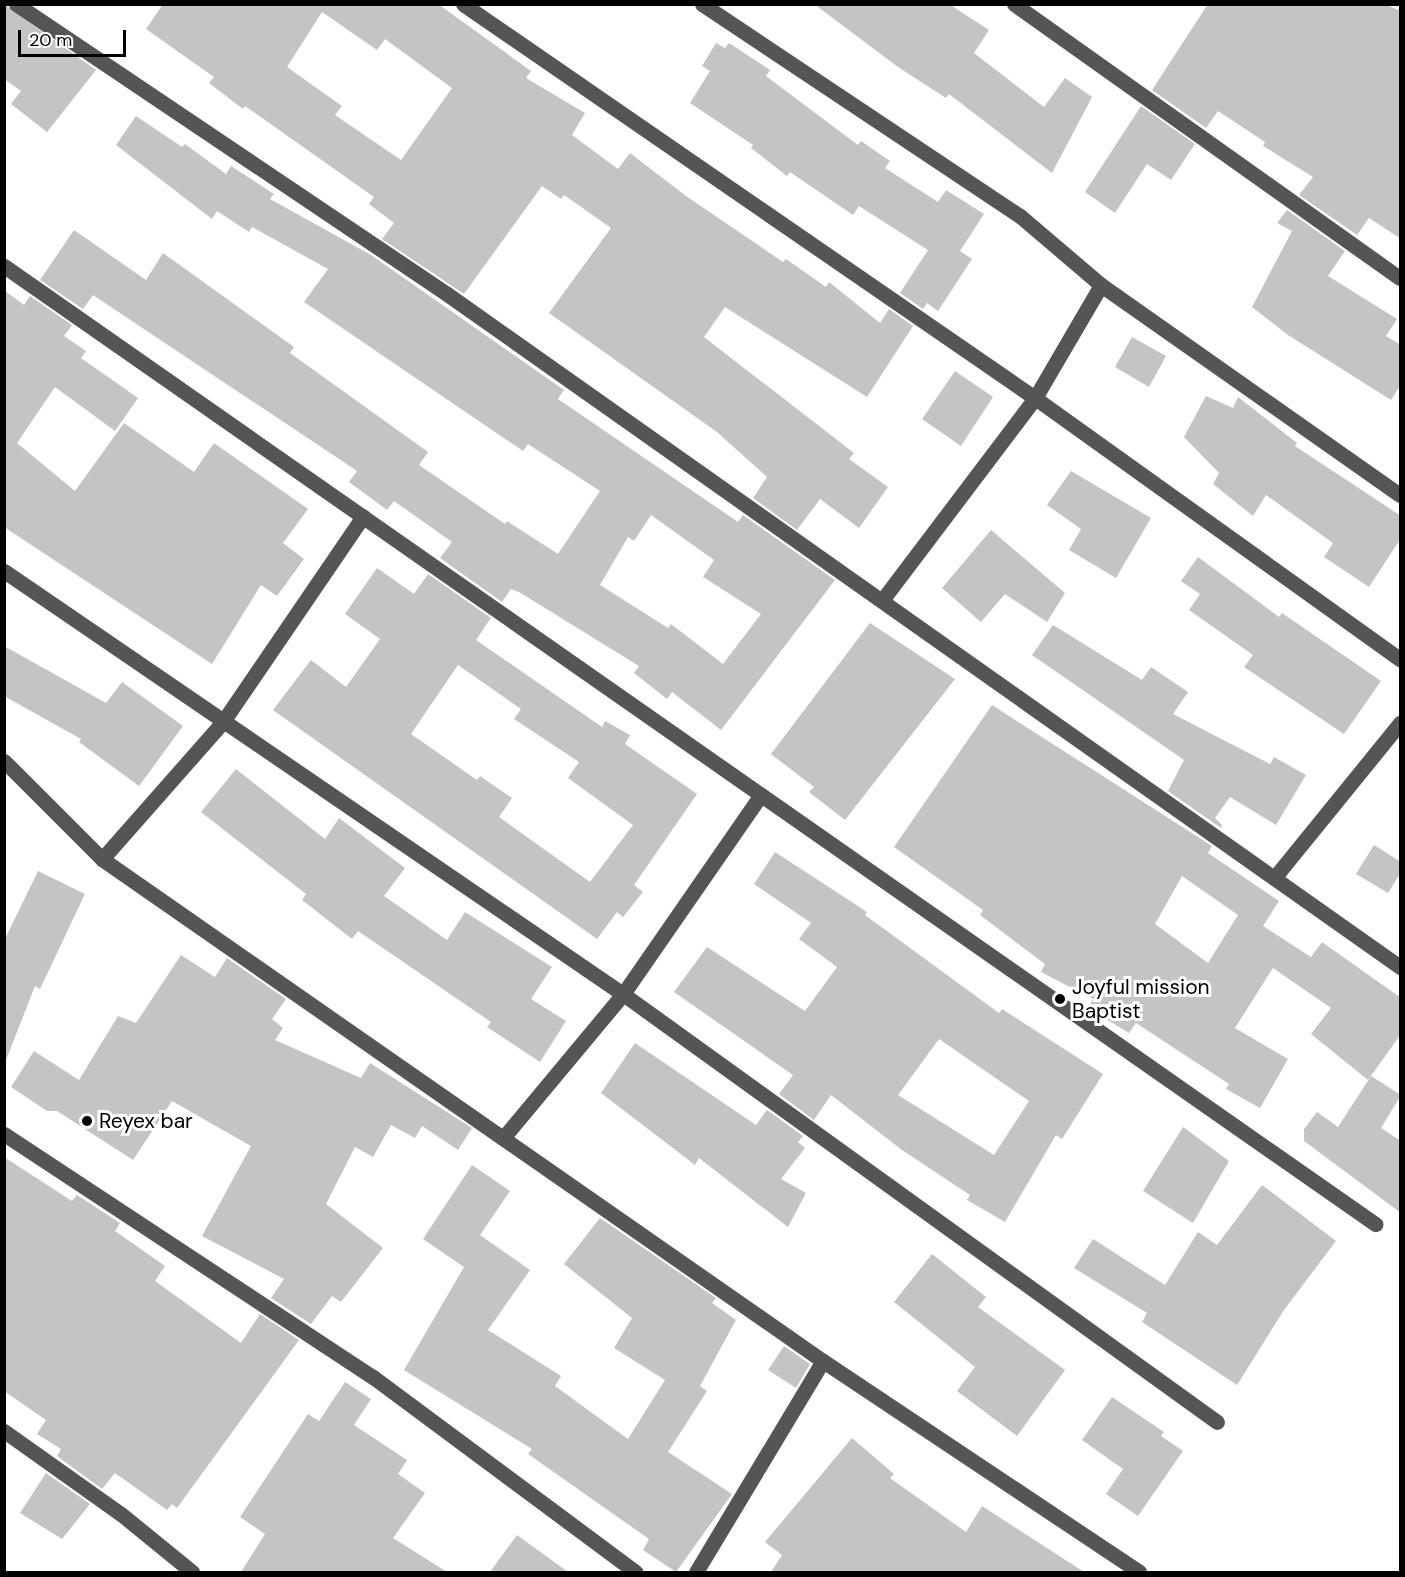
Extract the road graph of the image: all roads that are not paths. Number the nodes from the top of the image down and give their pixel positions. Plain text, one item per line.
1 (16, 4) edge
2 (464, 4) edge
3 (702, 4) edge
4 (1014, 4) edge
5 (4, 266) edge
6 (1401, 278) edge
7 (1101, 285) junction
8 (1035, 398) junction
9 (1401, 495) edge
10 (363, 516) junction
11 (4, 571) edge
12 (883, 598) junction
13 (1401, 660) edge
14 (222, 723) junction
15 (1401, 723) edge
16 (4, 761) edge
17 (761, 795) junction
18 (102, 859) junction
19 (1274, 878) junction
20 (1401, 967) edge
21 (623, 994) junction
22 (4, 1134) edge
23 (503, 1138) junction
24 (1376, 1224) dead end
25 (823, 1361) junction
26 (1217, 1422) dead end
27 (4, 1431) edge
28 (192, 1572) edge
29 (636, 1572) edge
30 (696, 1572) edge
31 (1139, 1572) edge

1 - 12 street
2 - 8 street
3 - 7 street
4 - 6 street
5 - 10 street
7 - 8 street
7 - 9 street
8 - 12 street
8 - 13 street
10 - 14 street
10 - 17 street
11 - 14 street
12 - 19 street
14 - 18 street
14 - 21 street
15 - 19 street
16 - 18 street
17 - 21 street
17 - 24 street
18 - 23 street
19 - 20 street
21 - 23 street
21 - 26 street
22 - 29 street
23 - 25 street
25 - 30 street
25 - 31 street
27 - 28 street

